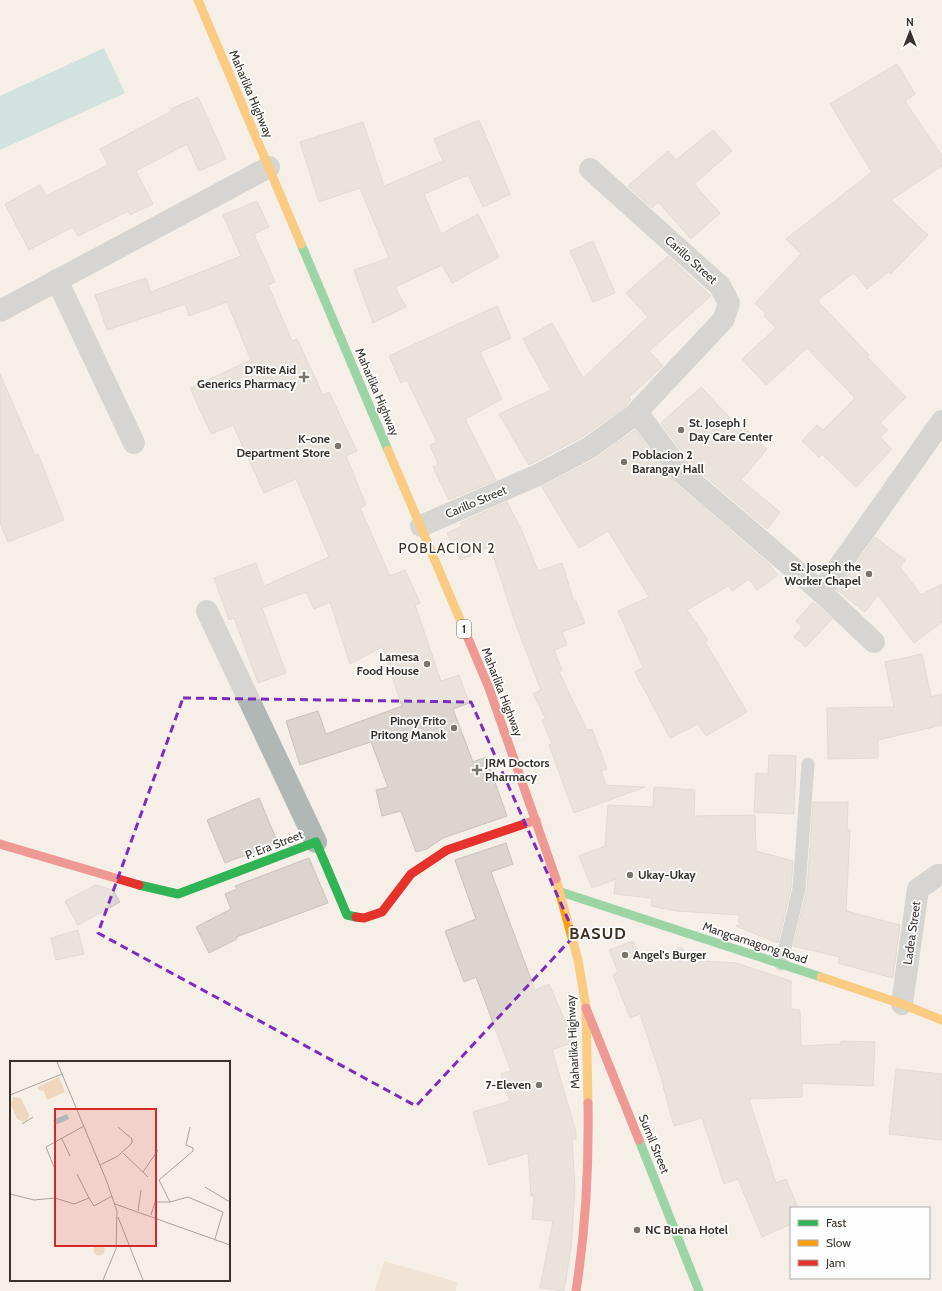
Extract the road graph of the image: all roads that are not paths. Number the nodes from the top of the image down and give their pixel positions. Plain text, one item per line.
1 (198, 0) edge
2 (268, 167) junction
3 (590, 170) dead end
4 (57, 280) junction
5 (0, 310) edge
6 (633, 416) junction
7 (942, 421) edge
8 (134, 443) dead end
9 (421, 526) junction
10 (822, 592) junction
11 (207, 611) dead end
12 (874, 642) dead end
13 (808, 764) dead end
14 (536, 820) junction
15 (316, 842) junction
16 (0, 844) edge
17 (942, 875) edge
18 (561, 892) junction
19 (781, 964) junction
20 (902, 1004) junction
21 (586, 1007) junction
22 (942, 1020) edge
23 (576, 1291) edge
24 (699, 1291) edge

1 - 2 main road, Maharlika Highway / 1
2 - 4 street
2 - 9 main road, Maharlika Highway / 1
3 - 6 street, Carillo Street
4 - 5 street
4 - 8 street
6 - 9 street, Carillo Street
6 - 10 street
7 - 10 street
9 - 14 main road, Maharlika Highway / 1
10 - 12 street
11 - 15 street
13 - 19 lane
14 - 15 main road, P. Era Street
14 - 18 main road, Maharlika Highway / 1
15 - 16 main road, P. Era Street
17 - 20 street, Ladea Street
18 - 19 main road, Mangcamagong Road
18 - 21 main road, Maharlika Highway / 1
19 - 20 main road, Mangcamagong Road
20 - 22 main road, Mangcamagong Road
21 - 23 main road, Maharlika Highway / 1
21 - 24 main road, Sumil Street

